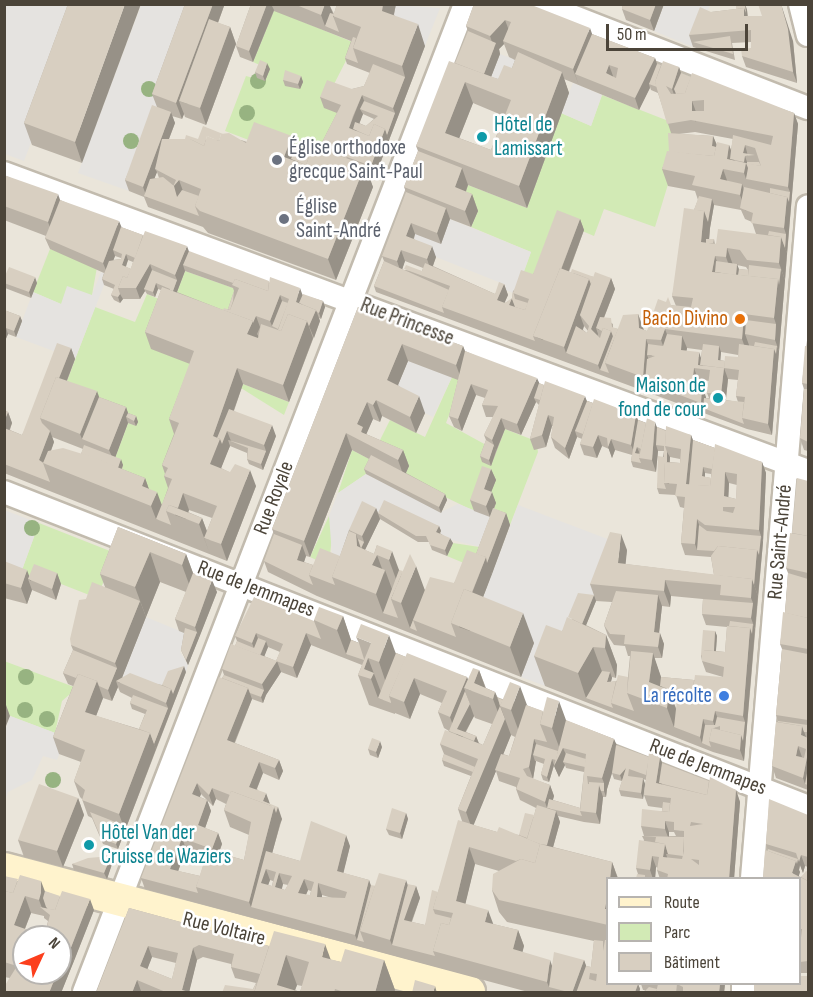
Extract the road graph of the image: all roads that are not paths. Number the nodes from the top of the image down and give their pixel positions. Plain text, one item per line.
1 (465, 4) edge
2 (541, 4) edge
3 (800, 4) edge
4 (808, 35) edge
5 (808, 108) edge
6 (4, 174) edge
7 (808, 206) edge
8 (352, 301) junction
9 (787, 463) junction
10 (808, 471) edge
11 (4, 492) edge
12 (241, 584) junction
13 (760, 787) junction
14 (808, 807) edge
15 (4, 869) edge
16 (752, 877) edge
17 (119, 901) junction
18 (84, 993) edge
19 (469, 993) edge

1 - 8 street, Rue Royale
2 - 5 street
3 - 4 street
6 - 8 street, Rue Princesse
7 - 9 street, Rue Saint-André
8 - 9 street, Rue Princesse
8 - 12 street, Rue Royale
9 - 10 street, Rue Princesse
9 - 13 street, Rue Saint-André
11 - 12 street, Rue de Jemmapes
12 - 13 street, Rue de Jemmapes
12 - 17 street, Rue Royale
13 - 14 street, Rue de Jemmapes
13 - 16 street, Rue Saint-André
15 - 17 street, Rue Voltaire
17 - 18 street, Rue Royale
17 - 19 street, Rue Voltaire

